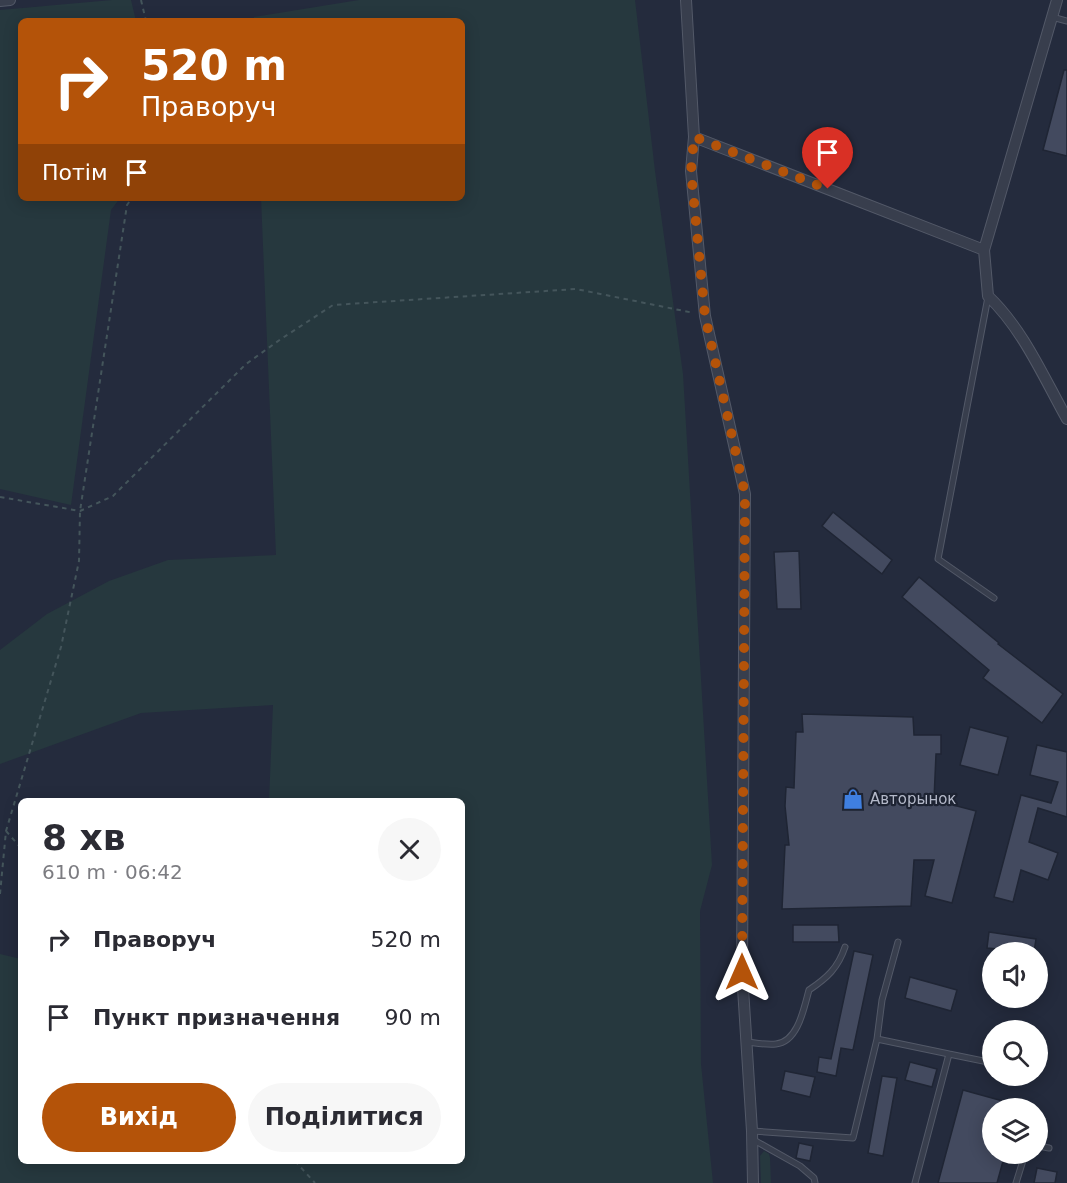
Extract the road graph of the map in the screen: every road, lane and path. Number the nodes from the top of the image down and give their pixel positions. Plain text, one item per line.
1 (10, 0) edge
2 (141, 0) edge
3 (686, 0) edge
4 (1057, 0) edge
5 (0, 1) edge
6 (1052, 17) junction
7 (145, 18) edge
8 (1067, 21) edge
9 (694, 137) junction
10 (130, 201) edge
11 (984, 250) junction
12 (988, 296) junction
13 (705, 316) junction
14 (1067, 419) edge
15 (0, 497) edge
16 (80, 511) junction
17 (994, 597) dead end
18 (6, 831) junction
19 (18, 845) edge
20 (0, 894) edge
21 (898, 942) dead end
22 (845, 947) dead end
23 (877, 1039) junction
24 (747, 1042) junction
25 (949, 1054) junction
26 (982, 1060) edge
27 (752, 1135) junction
28 (298, 1164) edge
29 (1022, 1164) edge
30 (315, 1183) edge
31 (753, 1183) edge
32 (815, 1183) edge
33 (915, 1183) edge
34 (1016, 1183) edge

1 - 5 street
2 - 7 path
3 - 9 street
4 - 6 street
6 - 8 lane
6 - 11 street
9 - 11 street
9 - 13 street
10 - 16 path
11 - 12 street
12 - 14 street
12 - 17 lane
13 - 16 path
13 - 24 street
15 - 16 path
16 - 18 path
18 - 19 path
18 - 20 path
21 - 23 lane
22 - 24 lane
23 - 25 lane
23 - 27 lane
24 - 27 street
25 - 26 lane
25 - 33 lane
27 - 31 street
27 - 32 lane
28 - 30 path
29 - 34 lane

